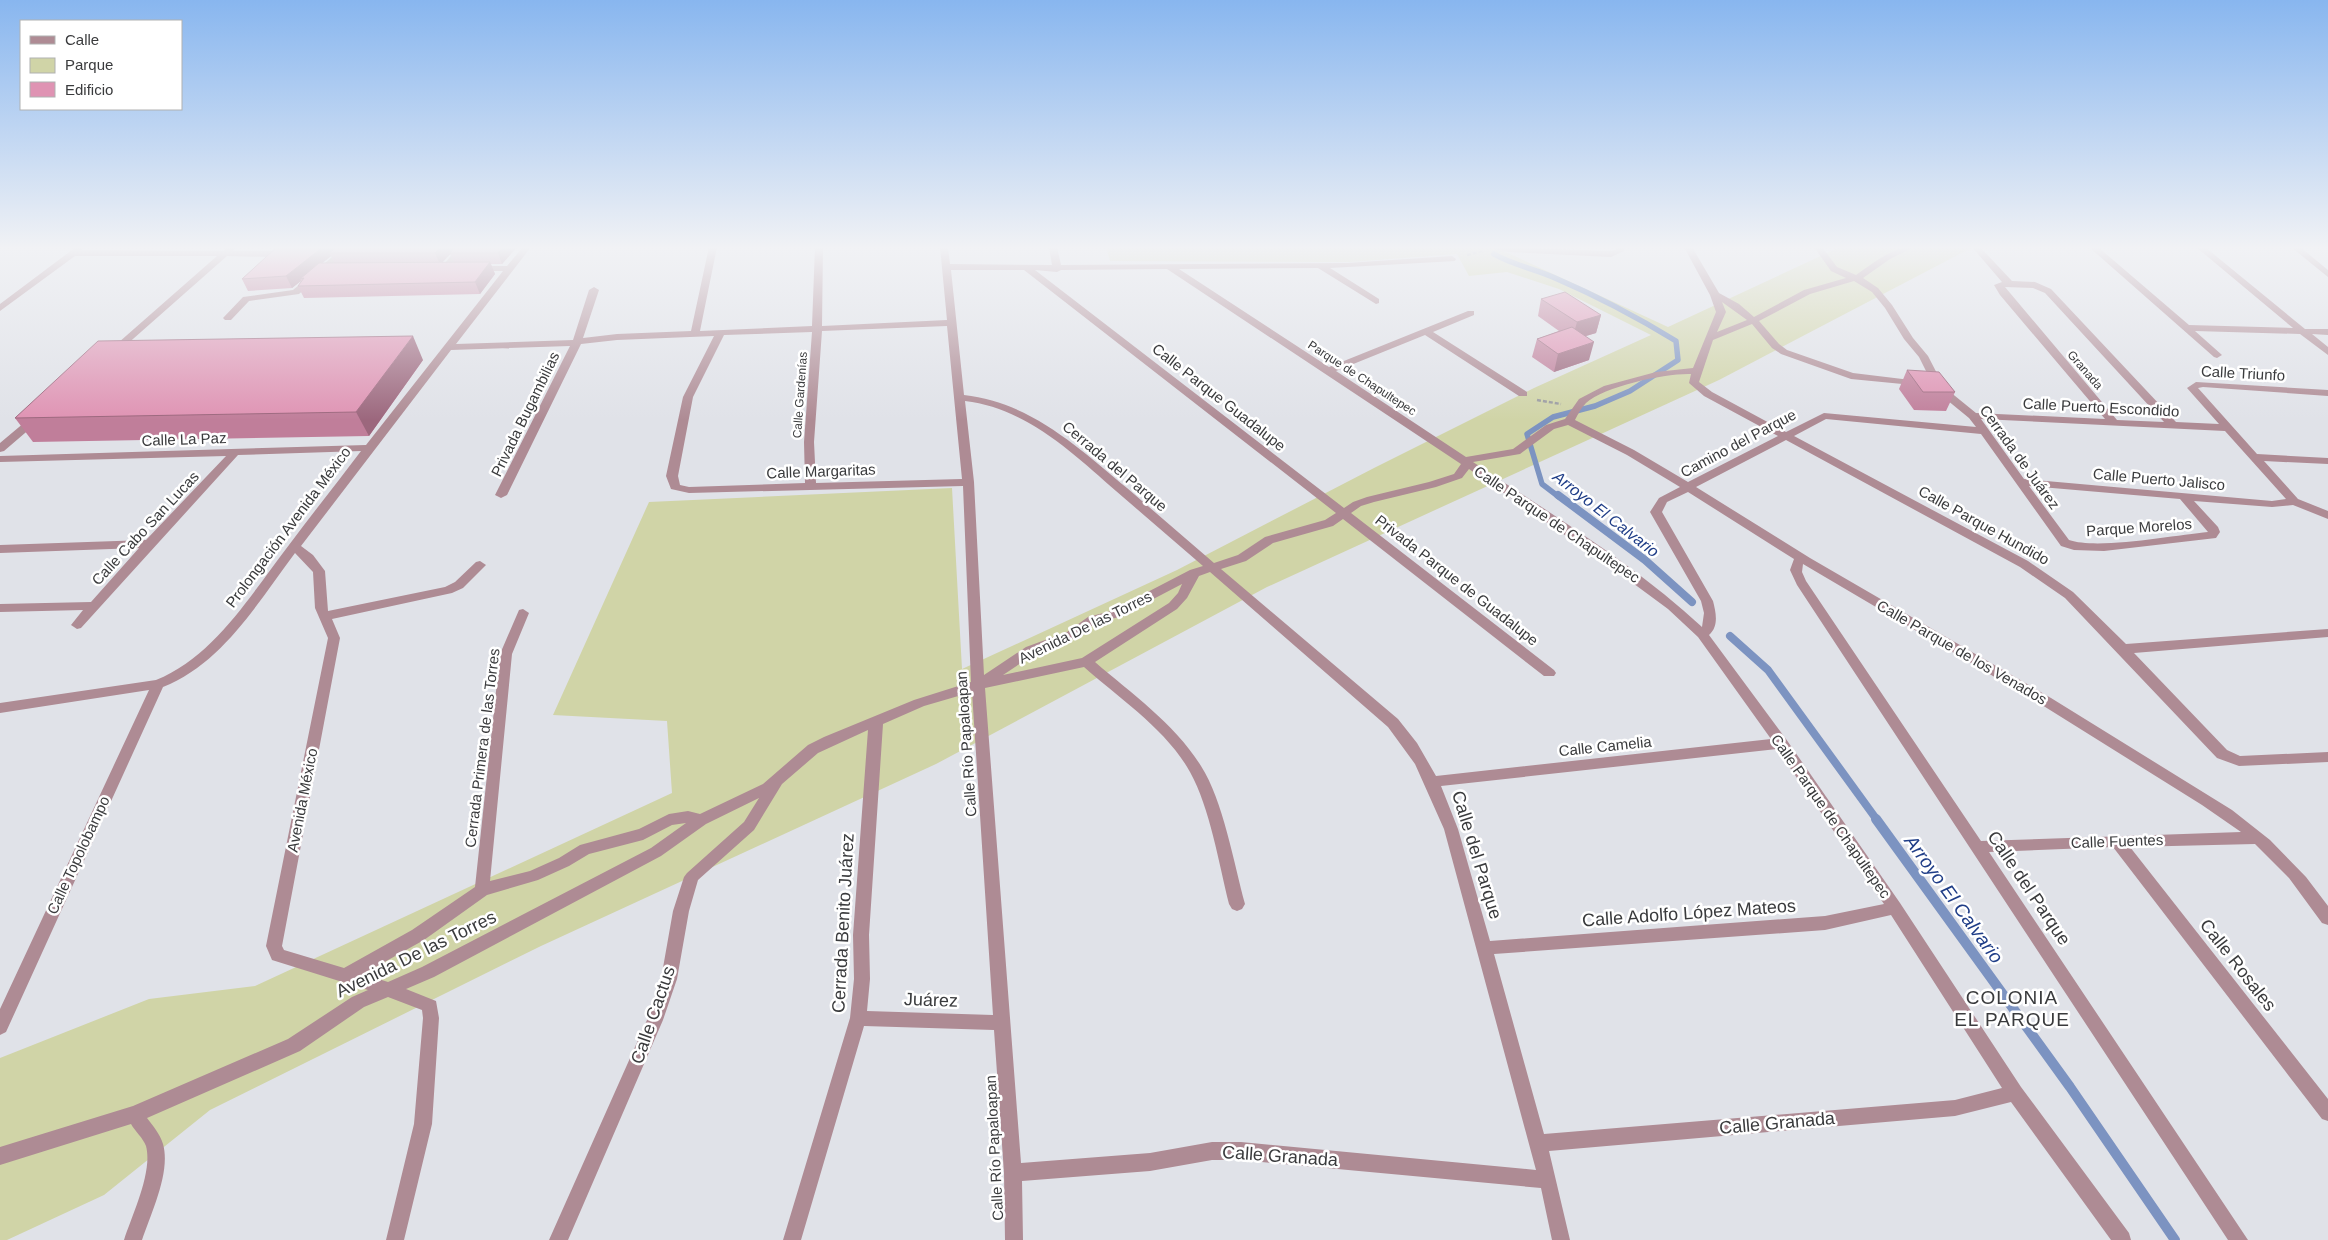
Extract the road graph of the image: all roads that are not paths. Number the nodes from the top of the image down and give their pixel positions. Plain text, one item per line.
1 (166, 305) edge
2 (240, 305) edge
3 (483, 305) edge
4 (589, 305) edge
5 (701, 305) edge
6 (818, 305) edge
7 (950, 305) edge
8 (1075, 305) edge
9 (1228, 305) edge
10 (1718, 305) edge
11 (1733, 305) edge
12 (1783, 305) edge
13 (1886, 305) edge
14 (2013, 305) edge
15 (2061, 305) edge
16 (2159, 305) edge
17 (2271, 305) edge
18 (1471, 313) dead end
19 (228, 318) dead end
20 (1753, 321) junction
21 (952, 323) junction
22 (2185, 328) junction
23 (817, 330) junction
24 (1425, 331) junction
25 (2304, 332) junction
26 (2328, 332) edge
27 (695, 334) junction
28 (720, 334) junction
29 (1709, 338) junction
30 (577, 342) junction
31 (450, 347) junction
32 (2328, 352) edge
33 (2217, 355) dead end
34 (105, 358) edge
35 (1328, 371) junction
36 (1697, 371) junction
37 (1938, 386) junction
38 (2328, 393) edge
39 (1523, 394) road end
40 (961, 398) junction
41 (45, 410) edge
42 (1973, 416) junction
43 (1570, 421) junction
44 (2115, 424) junction
45 (2174, 426) junction
46 (2227, 428) junction
47 (1982, 431) junction
48 (1786, 436) junction
49 (369, 448) junction
50 (0, 449) edge
51 (235, 452) junction
52 (2255, 457) junction
53 (0, 459) edge
54 (2328, 461) edge
55 (1466, 462) junction
56 (968, 482) junction
57 (2020, 482) junction
58 (811, 486) junction
59 (1688, 487) junction
60 (501, 495) dead end
61 (2184, 497) junction
62 (2294, 501) junction
63 (1344, 513) junction
64 (2328, 515) edge
65 (2066, 543) joint
66 (149, 544) junction
67 (294, 546) junction
68 (0, 549) edge
69 (1802, 558) junction
70 (480, 565) dead end
71 (1212, 568) junction
72 (1194, 573) junction
73 (93, 606) junction
74 (0, 608) edge
75 (523, 612) dead end
76 (324, 616) junction
77 (77, 625) dead end
78 (2328, 633) edge
79 (1702, 634) junction
80 (2123, 649) junction
81 (1086, 662) junction
82 (1549, 673) dead end
83 (158, 684) junction
84 (978, 685) junction
85 (0, 708) edge
86 (876, 720) junction
87 (1781, 743) junction
88 (2328, 757) edge
89 (778, 781) junction
90 (1432, 782) junction
91 (701, 820) junction
92 (2257, 838) junction
93 (2117, 841) junction
94 (1977, 847) junction
95 (482, 890) junction
96 (1237, 904) dead end
97 (1894, 908) junction
98 (2328, 918) edge
99 (1485, 948) junction
100 (344, 976) junction
101 (385, 988) junction
102 (858, 1018) junction
103 (1003, 1023) junction
104 (0, 1026) edge
105 (2015, 1093) junction
106 (2328, 1113) edge
107 (135, 1114) junction
108 (1537, 1143) junction
109 (0, 1156) edge
110 (1013, 1173) junction
111 (1548, 1180) junction
112 (133, 1240) edge
113 (395, 1240) edge
114 (558, 1240) edge
115 (792, 1240) edge
116 (1014, 1240) edge
117 (1561, 1240) edge
118 (2122, 1240) edge
119 (2239, 1240) edge

1 - 34 street
2 - 19 street
3 - 31 street, Prolongación Avenida México
4 - 30 street, Privada Bugambilias
5 - 27 street
6 - 23 street, Calle Gardenías
7 - 21 street, Calle Río Papaloapan
8 - 63 street, Calle Parque Guadalupe
9 - 35 street, Parque de Chapultepec
10 - 29 street
11 - 20 street
12 - 20 street
13 - 37 street, Cerrada de Juárez
14 - 44 street, Granada
15 - 45 street
16 - 22 street
17 - 25 street
18 - 24 street
20 - 29 street
20 - 37 street
21 - 23 street
21 - 40 street, Calle Río Papaloapan
22 - 25 street
22 - 33 street
23 - 28 street
23 - 58 street, Calle Gardenías
24 - 35 street
24 - 39 street
25 - 26 street
25 - 32 street
27 - 28 street
27 - 30 street
28 - 58 street, Calle Margaritas
29 - 36 street
30 - 31 street
30 - 60 street, Privada Bugambilias
31 - 49 street, Prolongación Avenida México
35 - 55 street, Parque de Chapultepec
36 - 43 street
36 - 48 street, Calle Parque Hundido
37 - 42 street, Cerrada de Juárez
38 - 46 street, Calle Triunfo
40 - 56 street, Calle Río Papaloapan
40 - 71 street, Cerrada del Parque
41 - 50 street
42 - 44 street, Calle Puerto Escondido
42 - 47 street, Cerrada de Juárez
43 - 55 street
43 - 59 street, Calle Parque de los Venados
44 - 45 street, Calle Puerto Escondido
45 - 46 street, Calle Puerto Escondido
46 - 52 street, Calle Triunfo
47 - 48 street, Camino del Parque
47 - 57 street, Cerrada de Juárez
48 - 59 street, Camino del Parque
48 - 80 street, Calle Parque Hundido
49 - 51 street, Calle La Paz
49 - 67 street, Prolongación Avenida México
51 - 53 street, Calle La Paz
51 - 66 street, Calle Cabo San Lucas
52 - 54 street
52 - 62 street, Calle Triunfo
55 - 63 street, Avenida De las Torres
55 - 79 street, Calle Parque de Chapultepec
56 - 58 street, Calle Margaritas
56 - 84 street, Calle Río Papaloapan
57 - 61 street, Calle Puerto Jalisco
57 - 65 street, Cerrada de Juárez
59 - 69 street, Calle Parque de los Venados
59 - 79 street, Camino del Parque
61 - 62 street, Calle Puerto Jalisco
61 - 65 street, Parque Morelos
62 - 64 street
63 - 71 street, Avenida De las Torres
63 - 82 street, Privada Parque de Guadalupe
66 - 68 street
66 - 73 street, Calle Cabo San Lucas
67 - 76 street, Avenida México
67 - 83 street, Prolongación Avenida México
69 - 92 street, Calle Parque de los Venados
69 - 94 street, Calle del Parque
70 - 76 street
71 - 72 street, Avenida De las Torres
71 - 90 street, Calle del Parque
72 - 81 street, Avenida De las Torres
72 - 84 street, Avenida De las Torres
73 - 74 street
73 - 77 street, Calle Cabo San Lucas
75 - 95 street, Cerrada Primera de las Torres
76 - 100 street, Avenida México
78 - 80 street
79 - 87 street, Calle Parque de Chapultepec
80 - 88 street, Calle Parque Hundido
81 - 84 street, Avenida De las Torres
81 - 96 street
83 - 85 street, Prolongación Avenida México
83 - 104 street, Calle Topolobampo
84 - 86 street, Avenida De las Torres
84 - 103 street, Calle Río Papaloapan
86 - 89 street, Avenida De las Torres
86 - 102 street, Cerrada Benito Juárez
87 - 90 street, Calle Camelia
87 - 97 street, Calle Parque de Chapultepec
89 - 91 street, Avenida De las Torres
89 - 114 street, Calle Cactus
90 - 99 street, Calle del Parque
91 - 95 street, Avenida De las Torres
91 - 101 street, Avenida De las Torres
92 - 93 street, Calle Fuentes
92 - 98 street, Calle Parque de los Venados
93 - 94 street, Calle Fuentes
93 - 106 street, Calle Rosales
94 - 119 street, Calle del Parque
95 - 100 street, Avenida De las Torres
97 - 99 street, Calle Adolfo López Mateos
97 - 105 street, Calle Parque de Chapultepec
99 - 108 street, Calle del Parque
100 - 101 street, Avenida México
101 - 107 street, Avenida De las Torres
101 - 113 street, Avenida México
102 - 103 street, Juárez
102 - 115 street, Cerrada Benito Juárez
103 - 110 street, Calle Río Papaloapan
105 - 108 street, Calle Granada
105 - 118 street, Calle Parque de Chapultepec
107 - 109 street, Avenida De las Torres
107 - 112 street
108 - 111 street, Calle del Parque
110 - 111 street, Calle Granada
110 - 116 street, Calle Río Papaloapan
111 - 117 street, Calle del Parque

